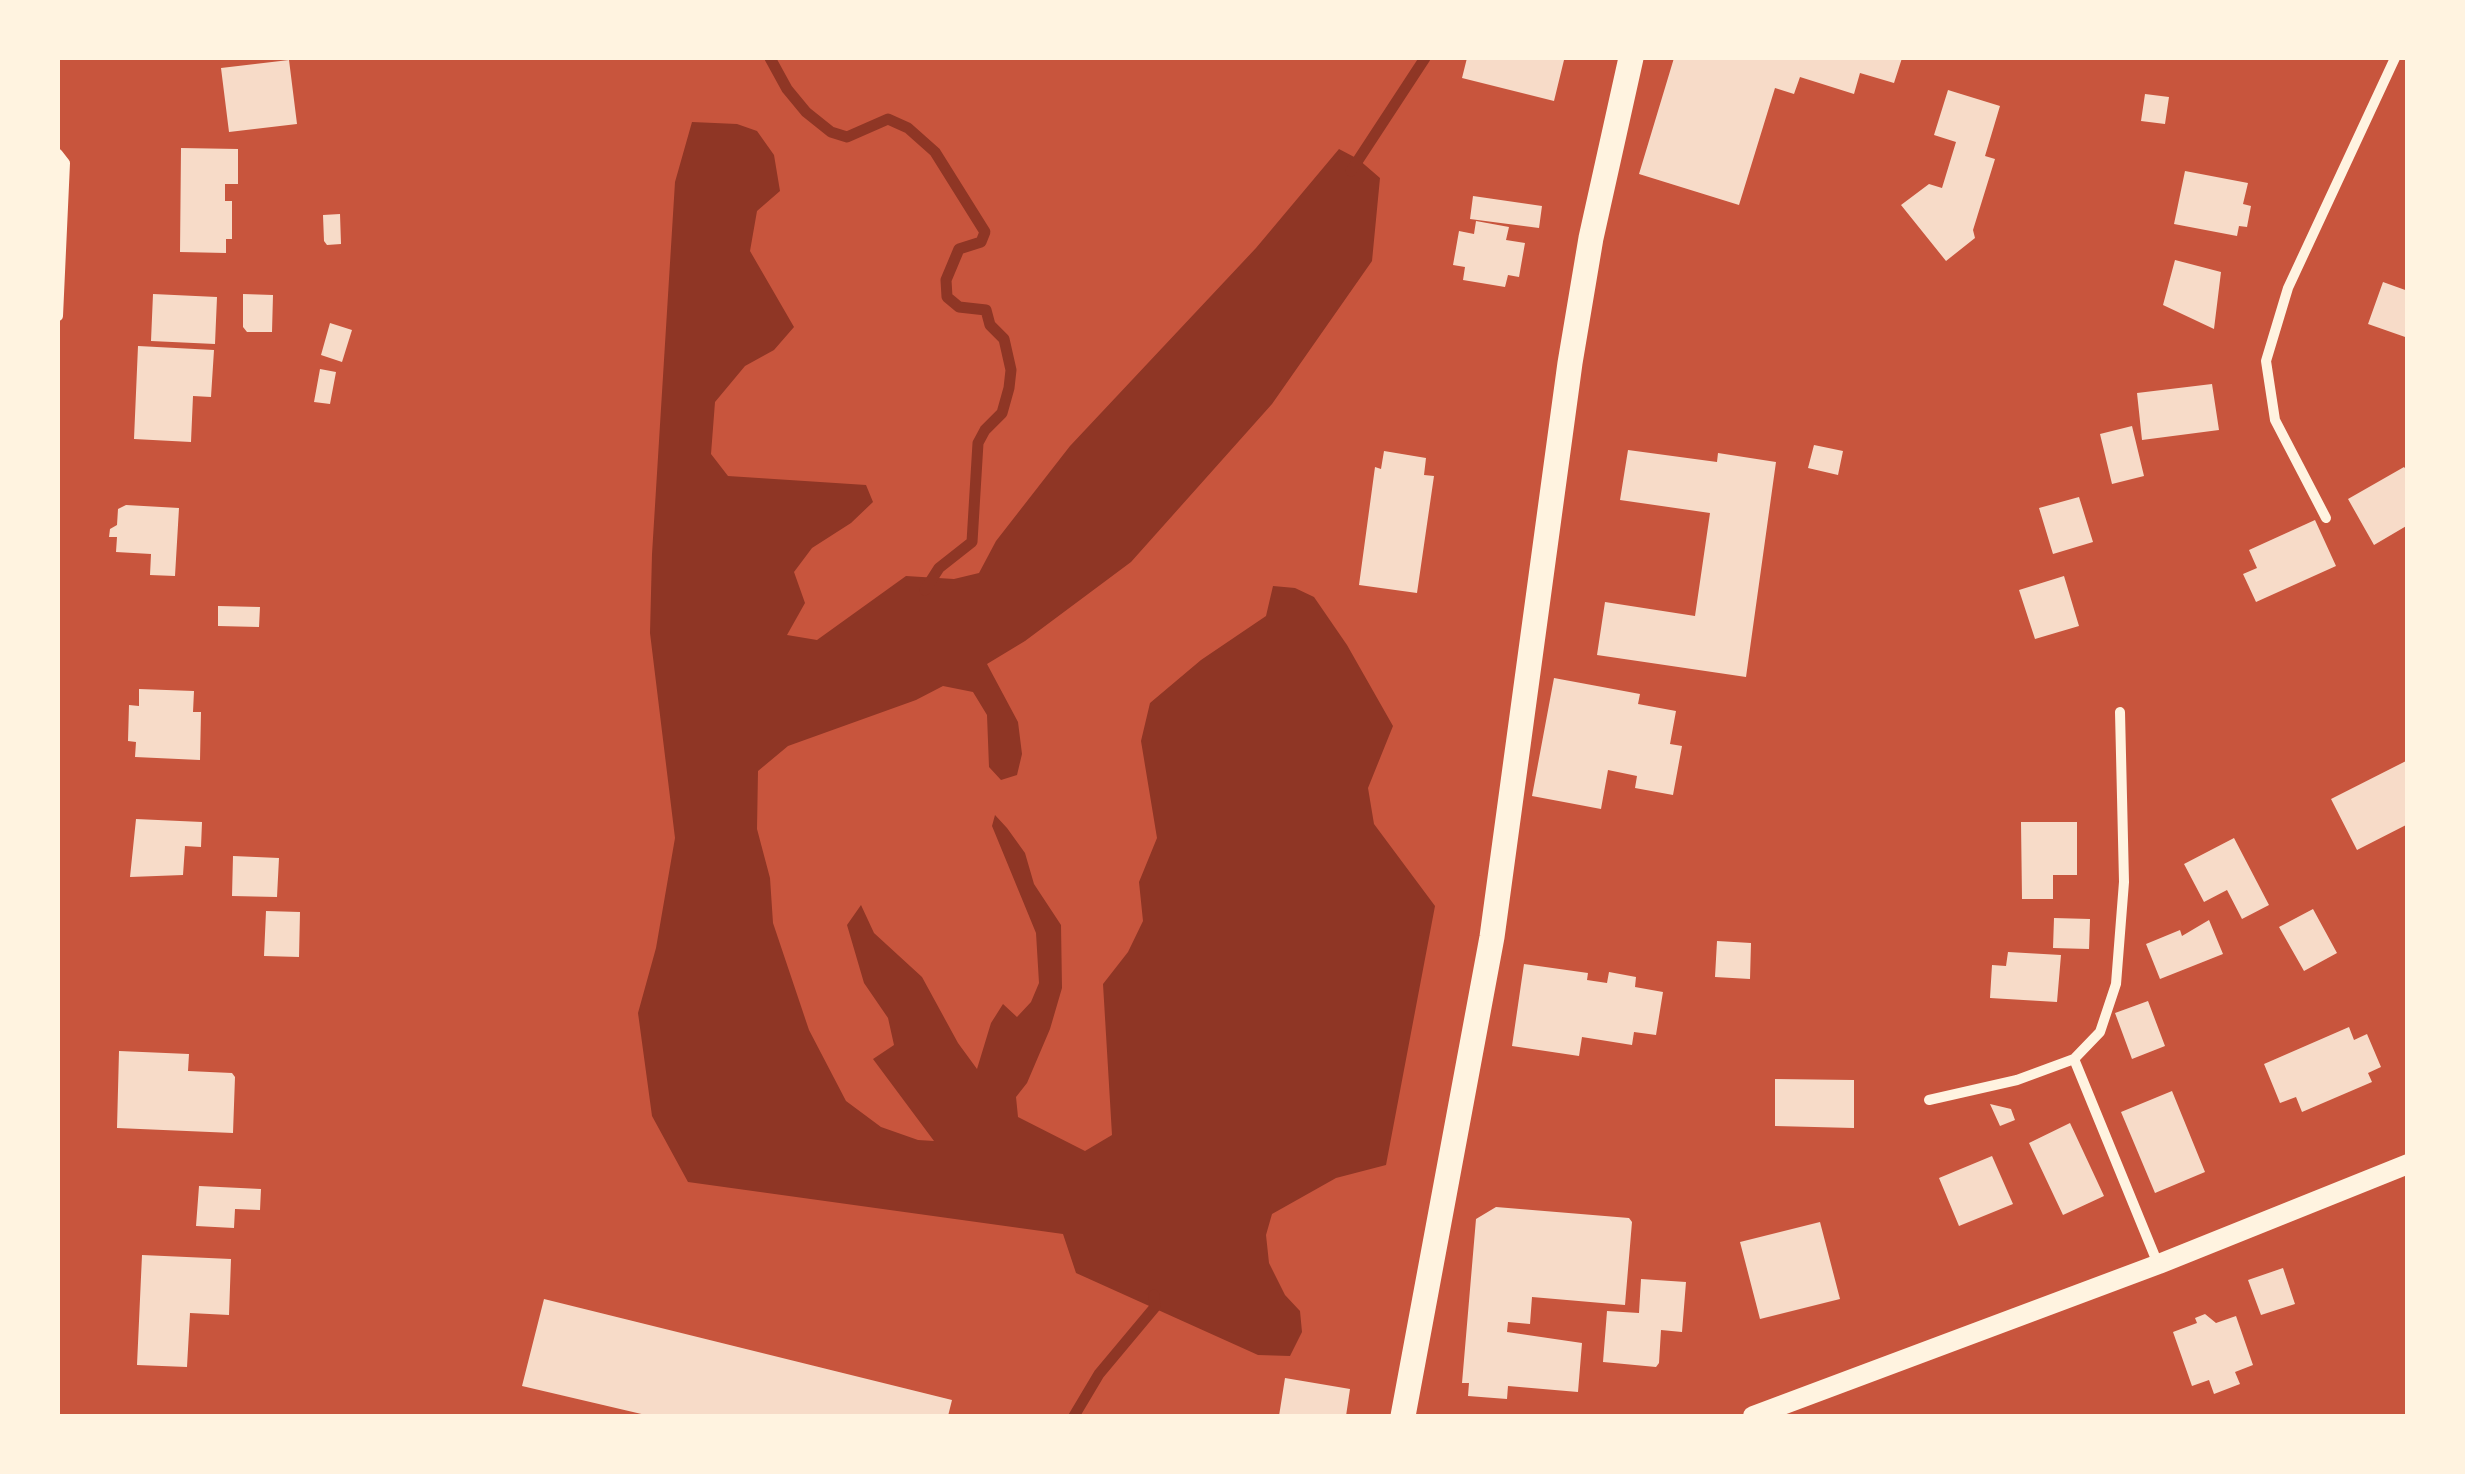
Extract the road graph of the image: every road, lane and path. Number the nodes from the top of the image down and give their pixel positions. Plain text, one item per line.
1 (1630, 58) edge
2 (2395, 58) edge
3 (58, 154) edge
4 (58, 316) edge
5 (2326, 518) dead end
6 (2120, 712) dead end
7 (2074, 1059) junction
8 (1929, 1100) dead end
9 (2408, 1164) edge
10 (2159, 1264) junction
11 (1403, 1416) edge
12 (1752, 1416) edge

1 - 11 main road
2 - 5 street
3 - 4 street
6 - 7 street
7 - 8 street
7 - 10 street
9 - 10 main road
10 - 12 main road

